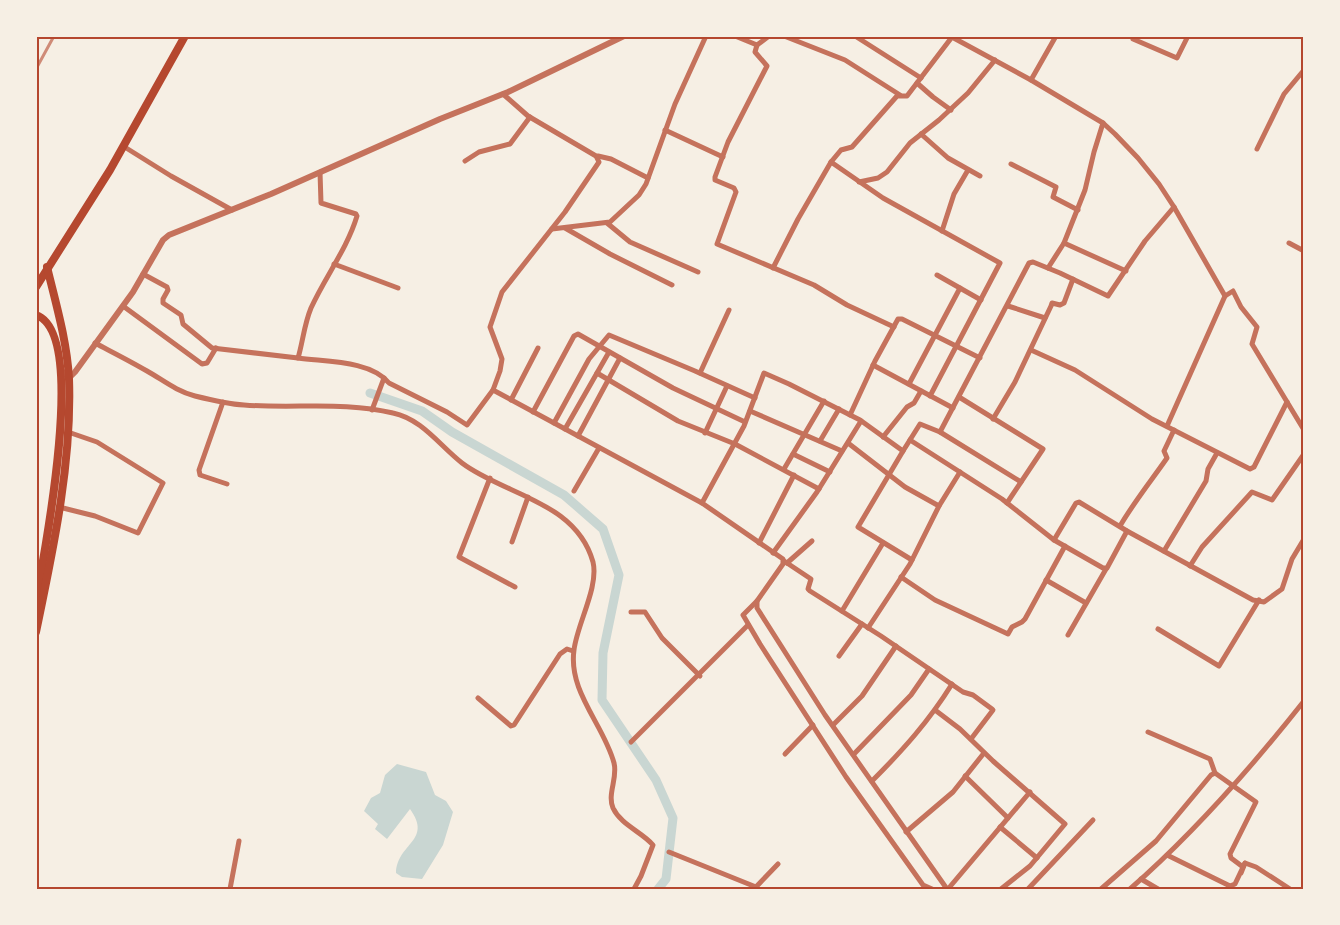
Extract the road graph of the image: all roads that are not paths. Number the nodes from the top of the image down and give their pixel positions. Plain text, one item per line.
1 (185, 36) edge
2 (624, 36) edge
3 (706, 36) edge
4 (735, 36) edge
5 (769, 36) edge
6 (784, 36) edge
7 (855, 36) edge
8 (1056, 36) edge
9 (1188, 36) edge
10 (951, 37) edge
11 (1133, 39) dead end
12 (757, 45) junction
13 (995, 60) junction
14 (1304, 70) edge
15 (919, 80) junction
16 (1032, 80) junction
17 (503, 94) junction
18 (900, 96) junction
19 (951, 110) junction
20 (530, 117) junction
21 (1103, 123) junction
22 (665, 130) junction
23 (921, 134) junction
24 (123, 146) junction
25 (1257, 149) dead end
26 (596, 156) junction
27 (723, 157) junction
28 (465, 161) dead end
29 (831, 162) junction
30 (1011, 164) dead end
31 (968, 170) junction
32 (320, 172) junction
33 (980, 176) dead end
34 (648, 178) junction
35 (859, 182) junction
36 (1174, 207) junction
37 (232, 210) junction
38 (1078, 210) junction
39 (607, 223) junction
40 (565, 228) junction
41 (551, 229) junction
42 (942, 231) junction
43 (1064, 243) junction
44 (1289, 243) dead end
45 (1304, 252) edge
46 (334, 264) junction
47 (47, 267) junction
48 (773, 268) junction
49 (1048, 268) junction
50 (1126, 271) junction
51 (698, 272) dead end
52 (143, 274) junction
53 (937, 275) dead end
54 (1073, 279) junction
55 (672, 285) dead end
56 (36, 287) edge
57 (398, 288) dead end
58 (960, 288) junction
59 (1225, 296) junction
60 (981, 300) junction
61 (123, 306) junction
62 (1008, 306) junction
63 (729, 310) dead end
64 (36, 315) edge
65 (1045, 318) junction
66 (894, 327) junction
67 (936, 335) junction
68 (95, 343) junction
69 (958, 346) junction
70 (598, 347) junction
71 (216, 348) junction
72 (538, 348) dead end
73 (1030, 350) junction
74 (609, 352) junction
75 (298, 358) junction
76 (620, 358) junction
77 (980, 358) junction
78 (873, 365) junction
79 (61, 370) junction
80 (597, 373) junction
81 (700, 373) junction
82 (69, 378) junction
83 (384, 378) junction
84 (608, 380) junction
85 (909, 384) junction
86 (727, 386) junction
87 (493, 390) junction
88 (921, 391) junction
89 (930, 396) junction
90 (959, 397) junction
91 (755, 398) junction
92 (511, 400) junction
93 (824, 401) junction
94 (223, 402) junction
95 (1287, 402) junction
96 (953, 408) junction
97 (717, 409) junction
98 (839, 409) junction
99 (372, 410) junction
100 (750, 411) junction
101 (532, 412) junction
102 (850, 415) junction
103 (993, 419) junction
104 (861, 421) junction
105 (745, 422) junction
106 (554, 423) junction
107 (1167, 426) junction
108 (565, 429) junction
109 (1174, 430) junction
110 (1304, 430) edge
111 (68, 432) junction
112 (940, 432) junction
113 (705, 433) junction
114 (804, 435) junction
115 (578, 436) junction
116 (883, 437) junction
117 (910, 440) junction
118 (820, 441) junction
119 (848, 442) junction
120 (735, 444) junction
121 (599, 448) junction
122 (842, 451) junction
123 (903, 452) junction
124 (1217, 453) junction
125 (794, 454) junction
126 (1304, 454) edge
127 (784, 470) junction
128 (830, 472) junction
129 (960, 472) junction
130 (794, 475) junction
131 (889, 476) junction
132 (489, 478) junction
133 (1021, 482) junction
134 (227, 484) dead end
135 (819, 489) junction
136 (574, 491) dead end
137 (528, 497) junction
138 (702, 503) junction
139 (1007, 504) junction
140 (939, 506) junction
141 (59, 507) junction
142 (1120, 526) junction
143 (1127, 531) junction
144 (1304, 539) edge
145 (1054, 540) junction
146 (812, 541) dead end
147 (512, 542) dead end
148 (759, 543) junction
149 (884, 543) junction
150 (1065, 546) junction
151 (1164, 551) junction
152 (773, 553) junction
153 (912, 560) junction
154 (786, 562) junction
155 (1190, 566) junction
156 (1106, 569) junction
157 (902, 577) junction
158 (1046, 580) junction
159 (515, 587) dead end
160 (36, 600) edge
161 (1259, 600) junction
162 (1086, 603) junction
163 (753, 605) junction
164 (842, 611) junction
165 (631, 612) dead end
166 (862, 624) junction
167 (748, 625) junction
168 (868, 628) junction
169 (1158, 629) dead end
170 (36, 632) edge
171 (1068, 635) dead end
172 (896, 646) junction
173 (573, 651) junction
174 (839, 656) dead end
175 (929, 669) junction
176 (700, 676) junction
177 (952, 684) junction
178 (478, 698) dead end
179 (1304, 701) edge
180 (935, 710) junction
181 (813, 725) junction
182 (832, 725) junction
183 (1148, 732) dead end
184 (971, 739) junction
185 (631, 742) dead end
186 (984, 753) junction
187 (785, 754) dead end
188 (854, 754) junction
189 (1217, 774) junction
190 (965, 776) junction
191 (872, 781) junction
192 (1231, 784) junction
193 (1030, 792) junction
194 (1008, 818) junction
195 (1093, 820) dead end
196 (1000, 827) junction
197 (906, 832) junction
198 (239, 841) dead end
199 (669, 852) dead end
200 (1167, 855) junction
201 (1037, 858) junction
202 (778, 864) dead end
203 (1243, 867) junction
204 (1143, 880) junction
205 (922, 887) edge
206 (755, 888) edge
207 (230, 889) edge
208 (633, 889) edge
209 (932, 889) edge
210 (948, 889) edge
211 (1001, 889) edge
212 (1028, 889) edge
213 (1101, 889) edge
214 (1130, 889) edge
215 (1140, 889) edge
216 (1158, 889) edge
217 (1290, 889) edge

1 - 24 main road
2 - 17 street
3 - 22 street
4 - 12 street
5 - 12 street
6 - 18 street
7 - 15 street
8 - 16 street
9 - 11 street
10 - 13 street
10 - 15 street
12 - 27 street
13 - 16 street
13 - 19 street
14 - 25 street
15 - 18 street
15 - 19 street
16 - 21 street
17 - 20 street
17 - 32 street
18 - 29 street
19 - 23 street
20 - 26 street
20 - 28 street
21 - 36 street
21 - 38 street
22 - 27 street
22 - 34 street
23 - 31 street
23 - 35 street
24 - 37 street
24 - 47 main road
26 - 34 street
26 - 41 street
27 - 48 street
29 - 35 street
29 - 48 street
30 - 38 street
31 - 33 street
31 - 42 street
32 - 37 street
32 - 46 street
34 - 39 street
35 - 42 street
36 - 50 street
36 - 59 street
37 - 52 street
38 - 43 street
39 - 40 street
39 - 51 street
40 - 41 street
40 - 55 street
41 - 87 street
42 - 60 street
43 - 49 street
43 - 50 street
44 - 45 street
46 - 57 street
46 - 75 street
47 - 56 main road
47 - 82 main road
48 - 66 street
49 - 54 street
49 - 62 street
50 - 54 street
52 - 61 street
52 - 71 street
53 - 58 street
54 - 65 street
58 - 60 street
58 - 67 street
59 - 95 street
59 - 107 street
60 - 69 street
61 - 68 street
61 - 71 street
62 - 65 street
62 - 77 street
63 - 81 street
64 - 79 main road
65 - 73 street
66 - 67 street
66 - 78 street
67 - 69 street
67 - 85 street
68 - 82 street
68 - 94 street
69 - 77 street
69 - 89 street
70 - 74 street
70 - 81 street
70 - 101 street
70 - 106 street
71 - 75 street
72 - 92 street
73 - 103 street
73 - 107 street
74 - 76 street
74 - 80 street
75 - 83 street
76 - 84 street
76 - 97 street
77 - 90 street
78 - 85 street
78 - 102 street
79 - 82 street
79 - 160 main road
80 - 84 street
80 - 108 street
81 - 86 street
82 - 111 main road
83 - 87 street
83 - 99 street
84 - 113 street
84 - 115 street
85 - 88 street
86 - 91 street
86 - 97 street
87 - 92 street
88 - 89 street
88 - 116 street
89 - 96 street
90 - 96 street
90 - 103 street
91 - 93 street
91 - 100 street
92 - 101 street
93 - 98 street
93 - 114 street
94 - 99 street
94 - 134 street
95 - 110 street
95 - 124 street
96 - 112 street
97 - 105 street
97 - 113 street
98 - 102 street
98 - 118 street
99 - 132 street
100 - 105 street
100 - 114 street
101 - 106 street
102 - 104 street
103 - 133 street
104 - 116 street
104 - 119 street
105 - 120 street
106 - 108 street
107 - 109 street
108 - 115 street
109 - 124 street
109 - 142 street
111 - 141 main road
111 - 141 street
112 - 117 street
112 - 133 street
113 - 120 street
114 - 118 street
114 - 125 street
115 - 121 street
116 - 123 street
117 - 123 street
117 - 129 street
118 - 122 street
119 - 122 street
119 - 131 street
120 - 127 street
120 - 138 street
121 - 136 street
121 - 138 street
122 - 128 street
123 - 131 street
124 - 151 street
125 - 127 street
125 - 128 street
126 - 155 street
127 - 130 street
128 - 135 street
129 - 139 street
129 - 140 street
130 - 135 street
130 - 148 street
131 - 140 street
131 - 149 street
132 - 137 street
132 - 159 street
133 - 139 street
135 - 152 street
137 - 147 street
137 - 173 street
138 - 148 street
139 - 145 street
140 - 153 street
141 - 170 main road
142 - 143 street
142 - 145 street
143 - 151 street
143 - 156 street
144 - 161 street
145 - 150 street
146 - 154 street
148 - 152 street
149 - 153 street
149 - 164 street
150 - 156 street
150 - 158 street
151 - 155 street
152 - 154 street
153 - 157 street
154 - 163 street
154 - 164 street
155 - 161 street
156 - 162 street
157 - 158 street
157 - 168 street
158 - 162 street
161 - 169 street
162 - 171 street
163 - 167 street
163 - 182 street
164 - 166 street
165 - 176 street
166 - 168 street
166 - 174 street
167 - 176 street
167 - 181 street
168 - 172 street
172 - 175 street
172 - 182 street
173 - 178 street
173 - 208 street
175 - 177 street
175 - 188 street
176 - 185 street
177 - 180 street
177 - 184 street
179 - 192 street
180 - 184 street
180 - 191 street
181 - 187 street
181 - 205 street
182 - 188 street
183 - 189 street
184 - 186 street
186 - 190 street
186 - 193 street
188 - 191 street
189 - 192 street
189 - 213 street
190 - 194 street
190 - 197 street
191 - 197 street
192 - 200 street
192 - 203 street
193 - 194 street
193 - 201 street
194 - 196 street
195 - 212 street
196 - 201 street
196 - 210 street
197 - 210 street
198 - 207 street
199 - 206 street
200 - 203 street
200 - 204 street
201 - 211 street
202 - 206 street
203 - 217 street
204 - 214 street
204 - 215 street
204 - 216 street
205 - 209 street

